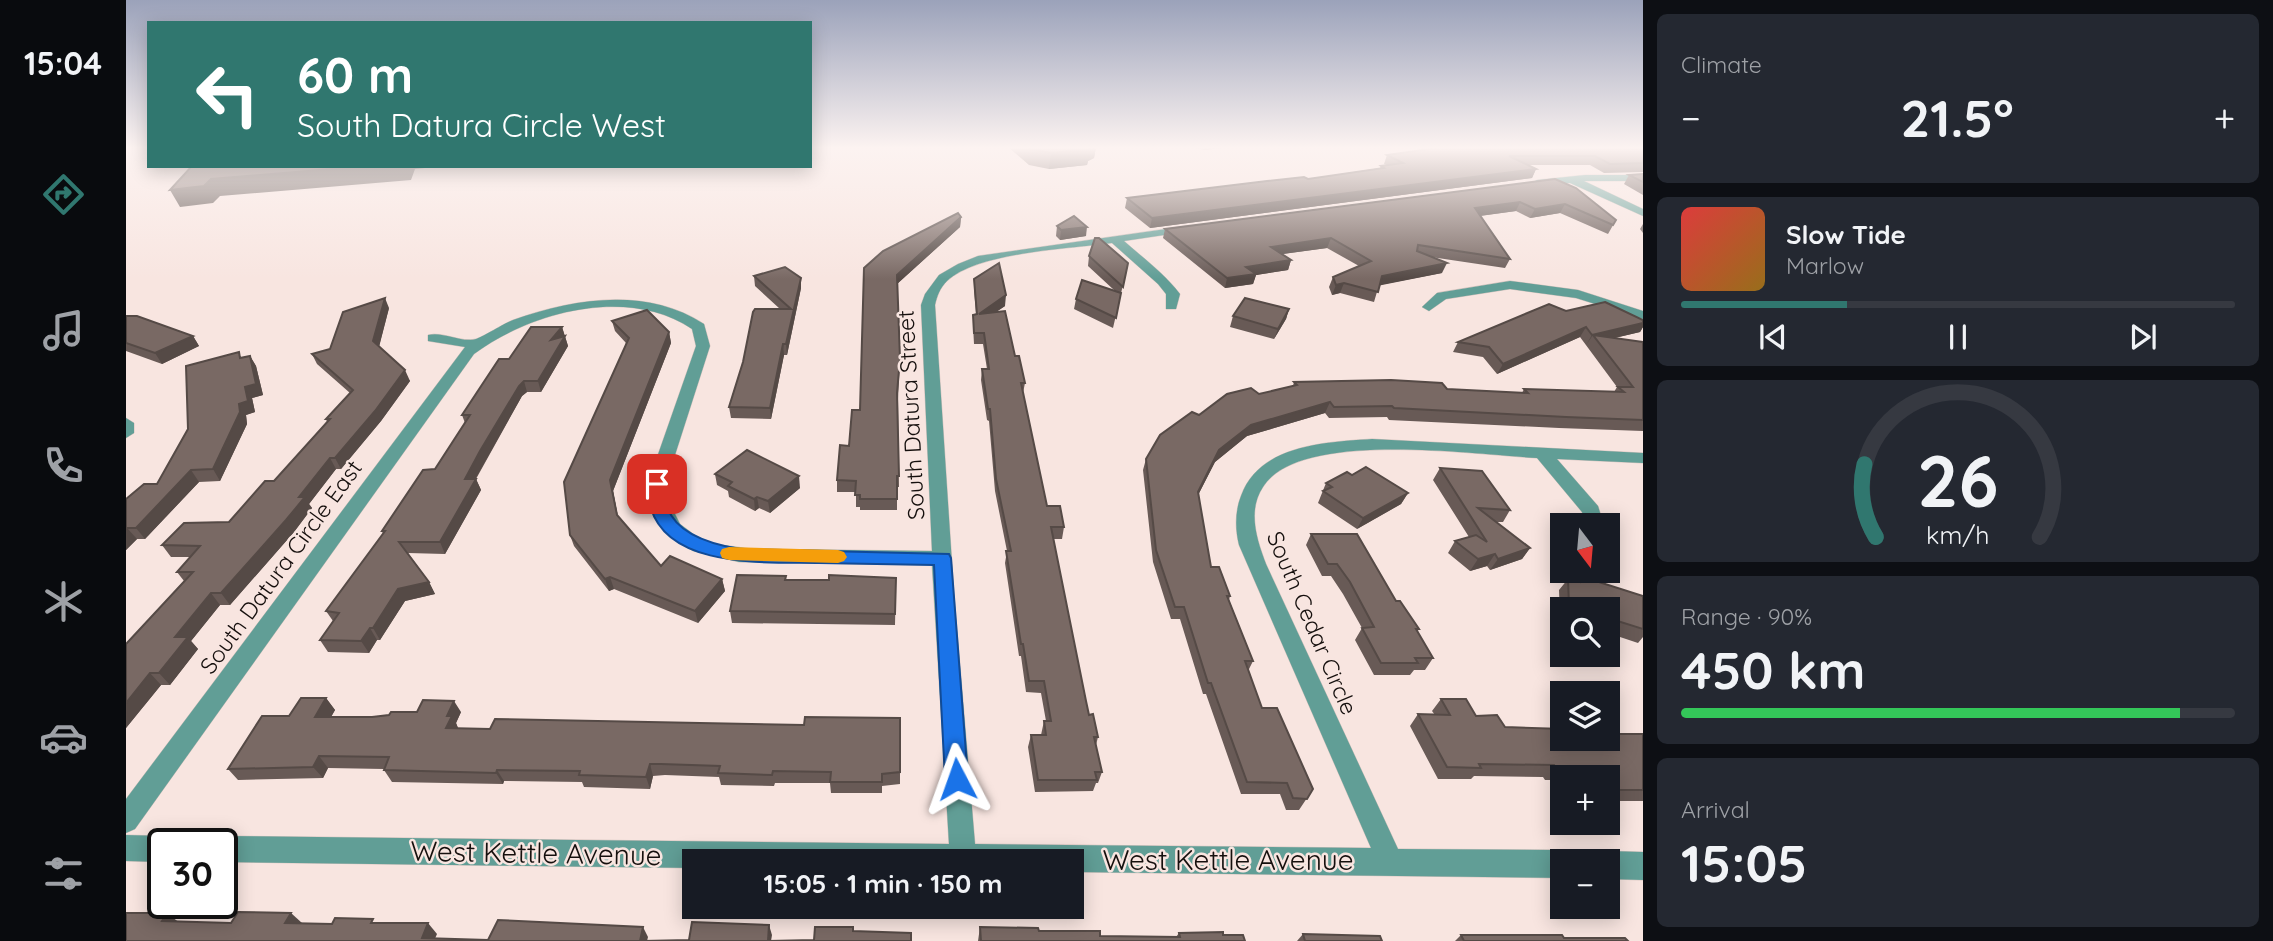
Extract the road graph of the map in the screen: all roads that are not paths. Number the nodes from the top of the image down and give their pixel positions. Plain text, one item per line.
1 (1596, 191) edge
2 (1643, 213) edge
3 (1197, 228) edge
4 (1114, 239) junction
5 (1171, 306) dead end
6 (1429, 307) dead end
7 (1643, 315) edge
8 (433, 338) dead end
9 (476, 344) junction
10 (126, 423) edge
11 (126, 433) edge
12 (1543, 454) junction
13 (1643, 458) edge
14 (1592, 513) edge
15 (942, 558) junction
16 (126, 820) edge
17 (126, 848) edge
18 (147, 849) edge
19 (238, 849) edge
20 (962, 849) edge
21 (682, 855) edge
22 (1084, 859) edge
23 (1390, 861) junction
24 (1550, 864) edge
25 (1620, 865) edge
26 (1643, 866) edge

1 - 2 street
3 - 4 street
4 - 5 street
4 - 15 street, South Datura Street
6 - 7 street
8 - 9 street
9 - 15 street, South Datura Circle East
9 - 16 street, South Datura Circle East
10 - 11 street
12 - 13 street, South Cedar Circle
12 - 14 street
12 - 23 street, South Cedar Circle
15 - 20 street, South Datura Street
17 - 18 street
19 - 21 street, West Kettle Avenue
22 - 23 street, West Kettle Avenue
23 - 24 street, West Kettle Avenue
25 - 26 street

